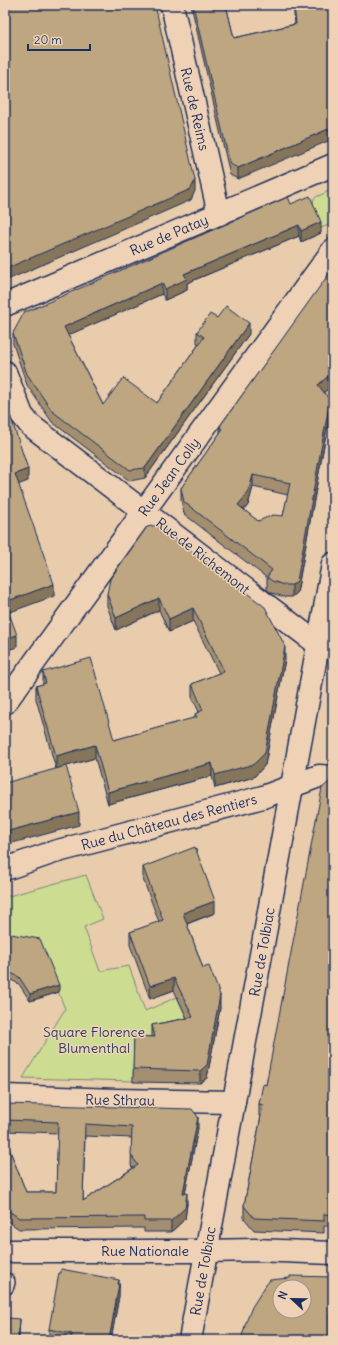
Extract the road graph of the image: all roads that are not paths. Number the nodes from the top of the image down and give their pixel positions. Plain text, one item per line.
1 (172, 5) edge
2 (333, 165) edge
3 (219, 214) junction
4 (333, 250) edge
5 (5, 305) edge
6 (5, 372) edge
7 (145, 512) junction
8 (333, 564) edge
9 (318, 645) junction
10 (5, 703) edge
11 (333, 776) edge
12 (292, 787) junction
13 (5, 869) edge
14 (5, 1096) edge
15 (234, 1102) junction
16 (5, 1251) edge
17 (207, 1251) junction
18 (333, 1253) edge
19 (190, 1340) edge

1 - 3 street, Rue de Reims
2 - 3 street, Rue de Patay
3 - 5 street, Rue de Patay
4 - 7 street, Rue Jean Colly
6 - 7 street, Rue de Richemont
7 - 9 street, Rue de Richemont
7 - 10 street, Rue Jean Colly
8 - 9 street, Rue de Tolbiac
9 - 12 street, Rue de Tolbiac
11 - 12 street, Rue du Château des Rentiers
12 - 13 street, Rue du Château des Rentiers
12 - 15 street, Rue de Tolbiac
14 - 15 street, Rue Sthrau
15 - 17 street, Rue de Tolbiac
16 - 17 street, Rue Nationale
17 - 18 street, Rue Nationale
17 - 19 street, Rue de Tolbiac

